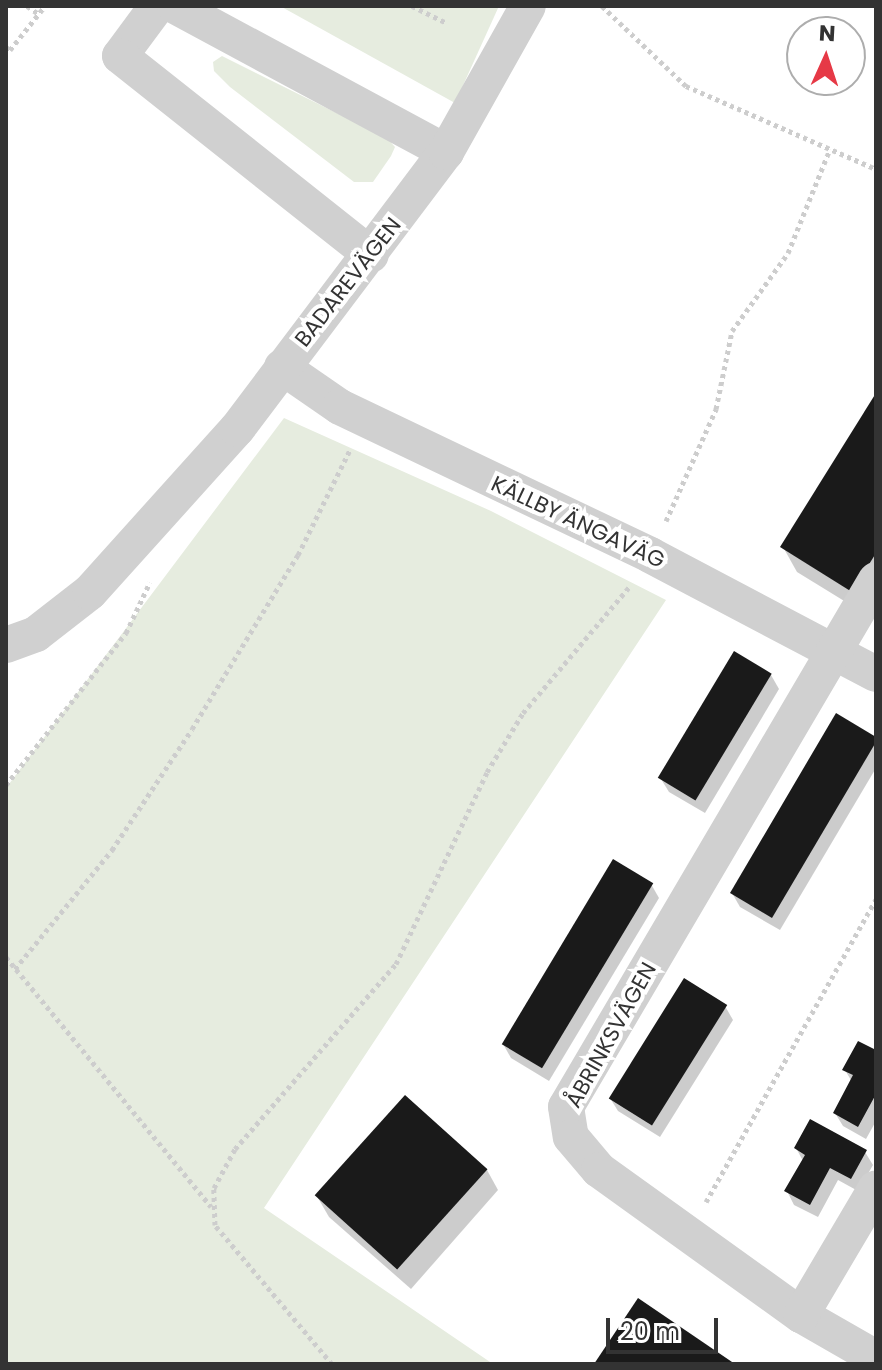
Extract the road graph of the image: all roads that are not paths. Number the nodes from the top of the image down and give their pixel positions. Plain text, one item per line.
1 (157, 6) edge
2 (175, 6) edge
3 (528, 6) edge
4 (446, 152) junction
5 (371, 255) junction
6 (282, 367) junction
7 (876, 580) edge
8 (6, 645) edge
9 (833, 651) junction
10 (876, 674) edge
11 (876, 1188) edge
12 (801, 1315) junction
13 (876, 1358) edge

1 - 5 street
2 - 4 street
3 - 4 street, BADAREVÄGEN
4 - 5 street, BADAREVÄGEN
5 - 6 street, BADAREVÄGEN
6 - 8 street, BADAREVÄGEN
6 - 9 street, KÄLLBY ÄNGAVÄG
7 - 9 street, ÅBRINKSVÄGEN
9 - 10 street, KÄLLBY ÄNGAVÄG
9 - 12 street, ÅBRINKSVÄGEN
11 - 12 street
12 - 13 street, ÅBRINKSVÄGEN

